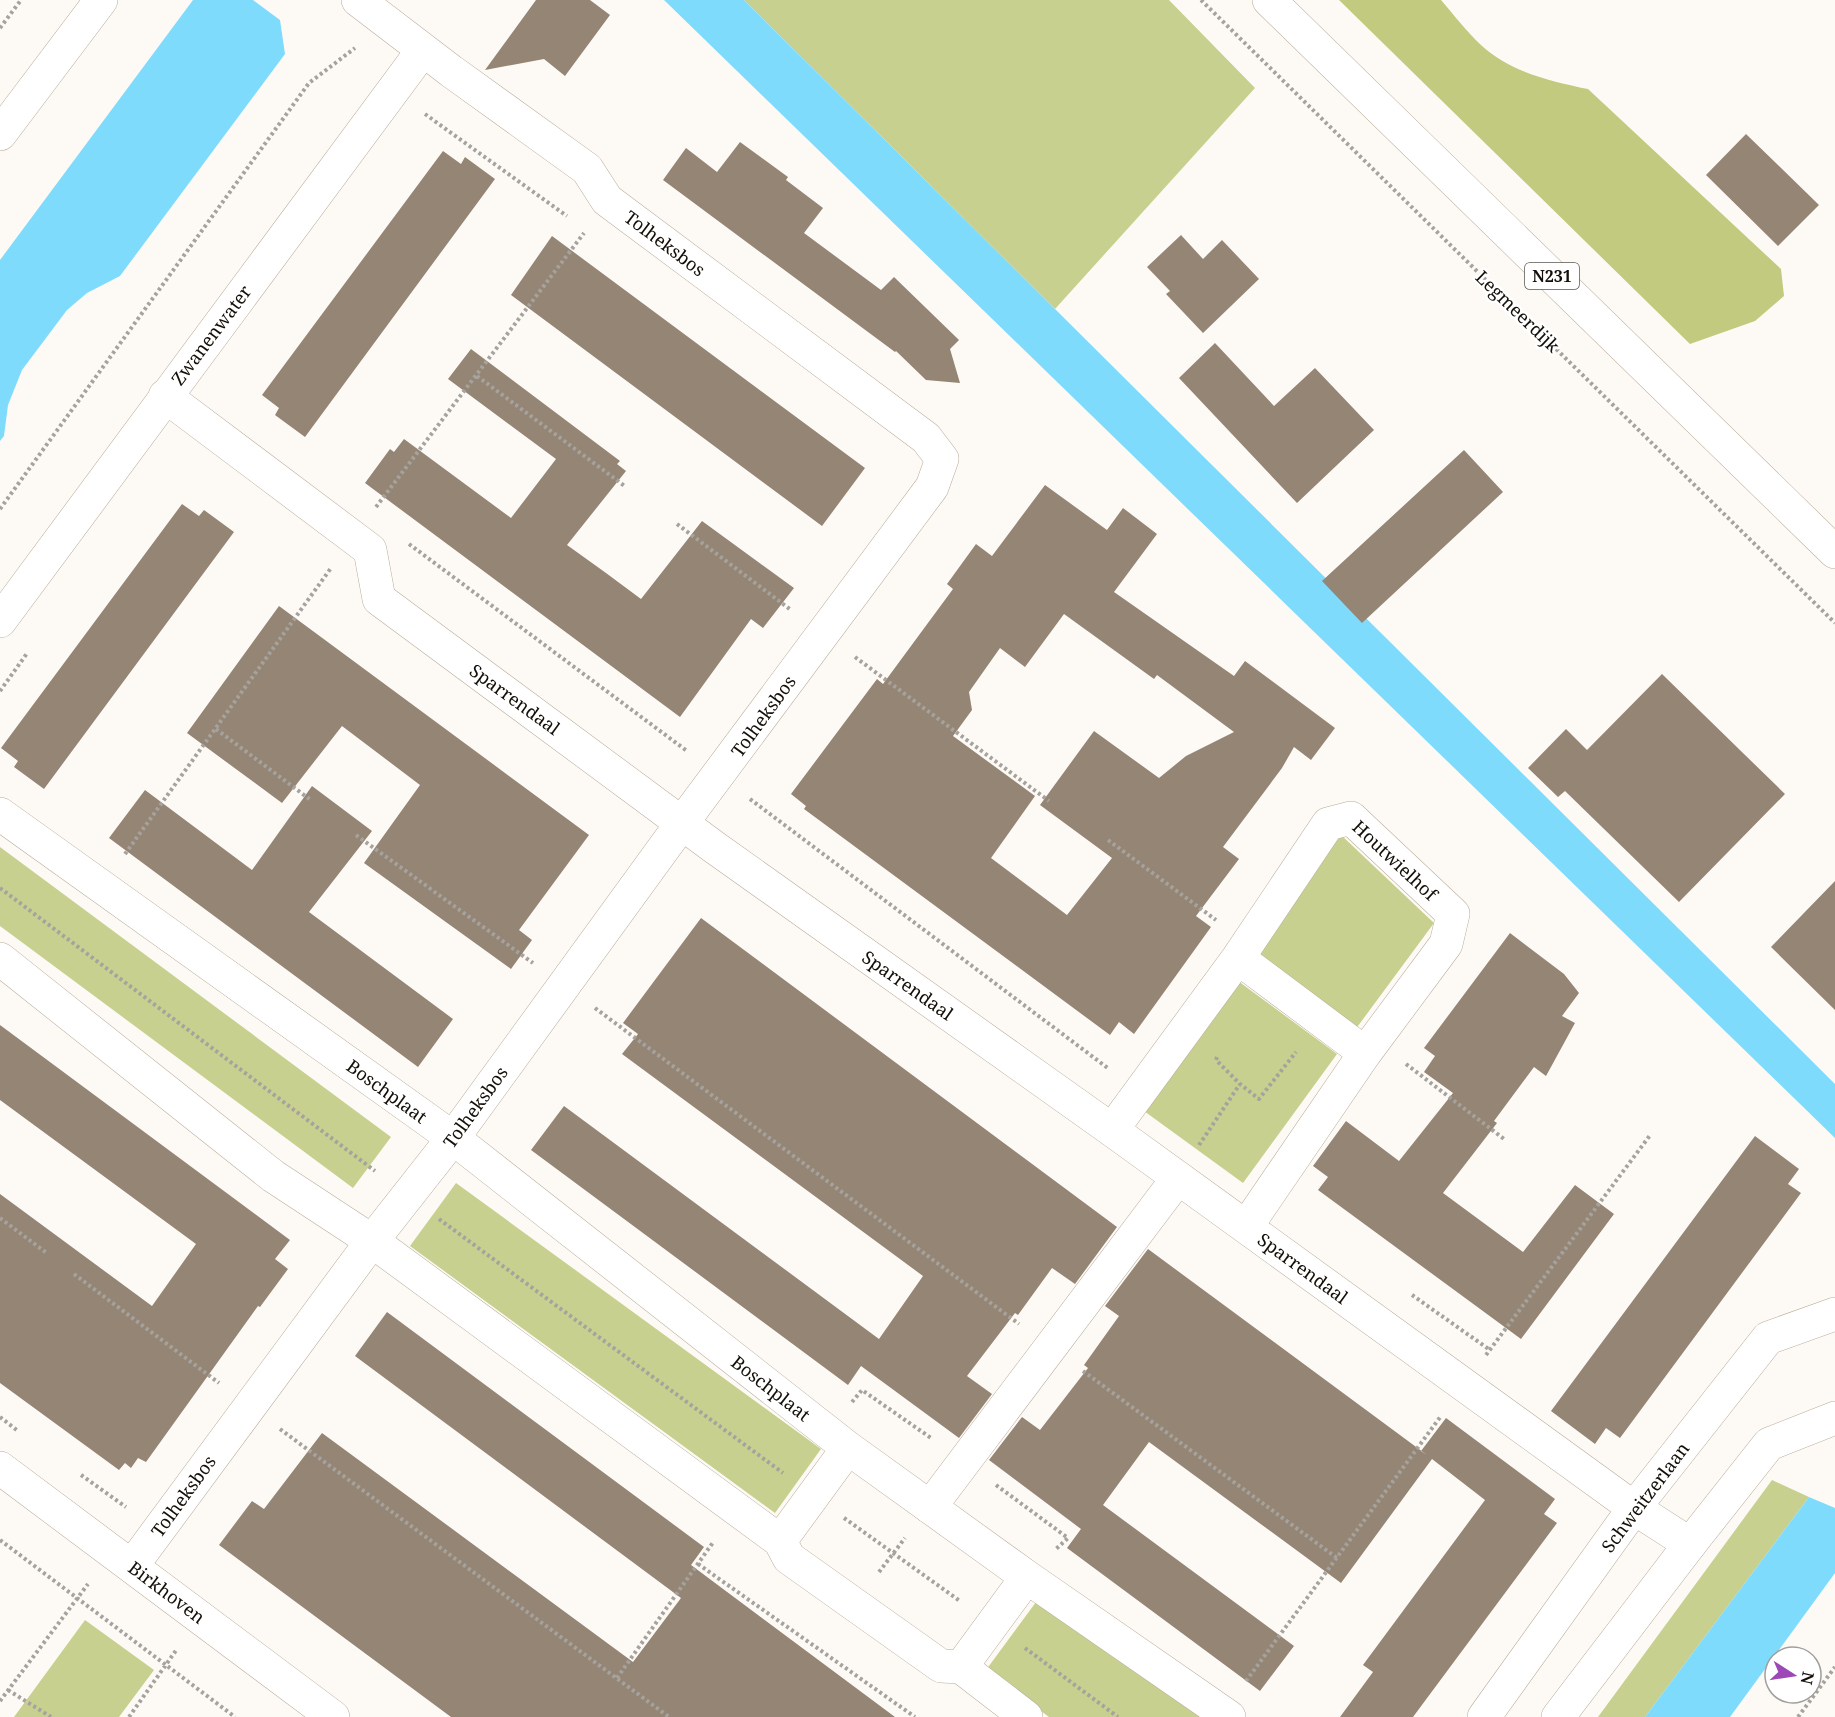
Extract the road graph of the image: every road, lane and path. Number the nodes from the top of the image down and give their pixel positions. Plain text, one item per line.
1 (21, 0) edge
2 (101, 0) edge
3 (358, 0) edge
4 (1200, 0) edge
5 (1269, 0) edge
6 (388, 22) junction
7 (0, 28) edge
8 (423, 50) junction
9 (423, 112) dead end
10 (0, 134) edge
11 (607, 200) junction
12 (567, 216) dead end
13 (477, 376) junction
14 (165, 396) junction
15 (626, 487) dead end
16 (0, 509) edge
17 (677, 524) dead end
18 (353, 538) junction
19 (406, 542) dead end
20 (1835, 552) edge
21 (0, 621) edge
22 (1835, 623) edge
23 (823, 634) junction
24 (216, 729) junction
25 (719, 775) junction
26 (312, 801) dead end
27 (1049, 801) dead end
28 (0, 814) edge
29 (682, 823) junction
30 (356, 835) dead end
31 (1108, 840) dead end
32 (102, 886) junction
33 (0, 888) edge
34 (1243, 951) junction
35 (0, 959) edge
36 (563, 985) junction
37 (1321, 1020) junction
38 (1369, 1047) junction
39 (1140, 1092) junction
40 (1112, 1130) junction
41 (1651, 1134) dead end
42 (453, 1138) junction
43 (1504, 1139) dead end
44 (1178, 1178) junction
45 (408, 1196) junction
46 (0, 1218) edge
47 (1246, 1227) junction
48 (372, 1241) junction
49 (48, 1254) dead end
50 (74, 1274) dead end
51 (1835, 1314) edge
52 (1050, 1347) junction
53 (1464, 1384) junction
54 (249, 1406) junction
55 (1835, 1418) edge
56 (838, 1441) junction
57 (963, 1461) junction
58 (0, 1468) edge
59 (814, 1496) junction
60 (930, 1507) junction
61 (1634, 1508) junction
62 (736, 1509) junction
63 (0, 1540) edge
64 (780, 1541) junction
65 (1689, 1544) junction
66 (1337, 1558) junction
67 (698, 1564) junction
68 (132, 1566) junction
69 (1027, 1577) junction
70 (78, 1597) junction
71 (200, 1617) junction
72 (993, 1624) junction
73 (166, 1664) junction
74 (1835, 1666) edge
75 (961, 1667) junction
76 (616, 1678) junction
77 (8, 1690) junction
78 (0, 1701) edge
79 (1226, 1715) edge
80 (51, 1717) edge
81 (129, 1717) edge
82 (235, 1717) edge
83 (333, 1717) edge
84 (669, 1717) edge
85 (915, 1717) edge
86 (1026, 1717) edge
87 (1118, 1717) edge
88 (1484, 1717) edge
89 (1558, 1717) edge
90 (1798, 1717) edge

1 - 7 path
2 - 10 street
3 - 6 street, Tolheksbos
4 - 22 path, Legmeerdijk
5 - 20 street, N231
6 - 8 street, Tolheksbos
6 - 16 path
8 - 11 street, Tolheksbos
8 - 14 street, Zwanenwater
9 - 12 path
11 - 13 path
11 - 23 street, Tolheksbos
13 - 15 path
13 - 18 path
14 - 18 street, Sparrendaal
14 - 21 street, Zwanenwater
17 - 23 path
18 - 24 path
18 - 29 street, Sparrendaal
19 - 25 path
23 - 25 street, Tolheksbos
23 - 27 path
24 - 26 path
24 - 32 path
25 - 29 street, Tolheksbos
25 - 39 path
28 - 32 street, Boschplaat
29 - 36 street, Tolheksbos
29 - 40 street, Sparrendaal
30 - 36 path
31 - 34 path
32 - 42 street, Boschplaat
33 - 45 path
34 - 37 street
34 - 38 street, Houtwielhof
34 - 39 street, Houtwielhof
35 - 48 street
36 - 42 street, Tolheksbos
36 - 52 path
37 - 38 street
37 - 44 path
38 - 43 path
38 - 47 street, Houtwielhof
39 - 40 street, Houtwielhof
40 - 44 street, Sparrendaal
41 - 53 path
42 - 45 street, Tolheksbos
42 - 56 street, Boschplaat
44 - 47 street, Sparrendaal
44 - 52 street
45 - 48 street, Tolheksbos
45 - 59 path
46 - 49 path
47 - 53 street, Sparrendaal
48 - 54 street, Tolheksbos
48 - 62 street
50 - 54 path
51 - 61 street, Schweitzerlaan
52 - 57 street
52 - 66 path
53 - 61 street, Sparrendaal
53 - 66 path
54 - 68 street, Tolheksbos
54 - 76 path
55 - 65 street
56 - 57 path
56 - 59 street
56 - 60 street, Boschplaat
57 - 60 street
57 - 69 path
58 - 68 street, Birkhoven
59 - 64 street
59 - 72 path
60 - 69 street, Boschplaat
61 - 65 street, Sparrendaal
61 - 88 street, Schweitzerlaan
62 - 64 street
62 - 67 path
63 - 70 path
64 - 75 street
65 - 89 street
66 - 79 path
67 - 76 path
67 - 85 path
68 - 70 path
68 - 71 street, Birkhoven
69 - 72 street
69 - 79 street, Boschplaat
70 - 73 path
70 - 77 path
71 - 73 path
71 - 83 street, Birkhoven
72 - 75 street
72 - 87 path
73 - 81 path
73 - 82 path
74 - 90 path
75 - 86 street
76 - 84 path
77 - 78 path
77 - 80 path

